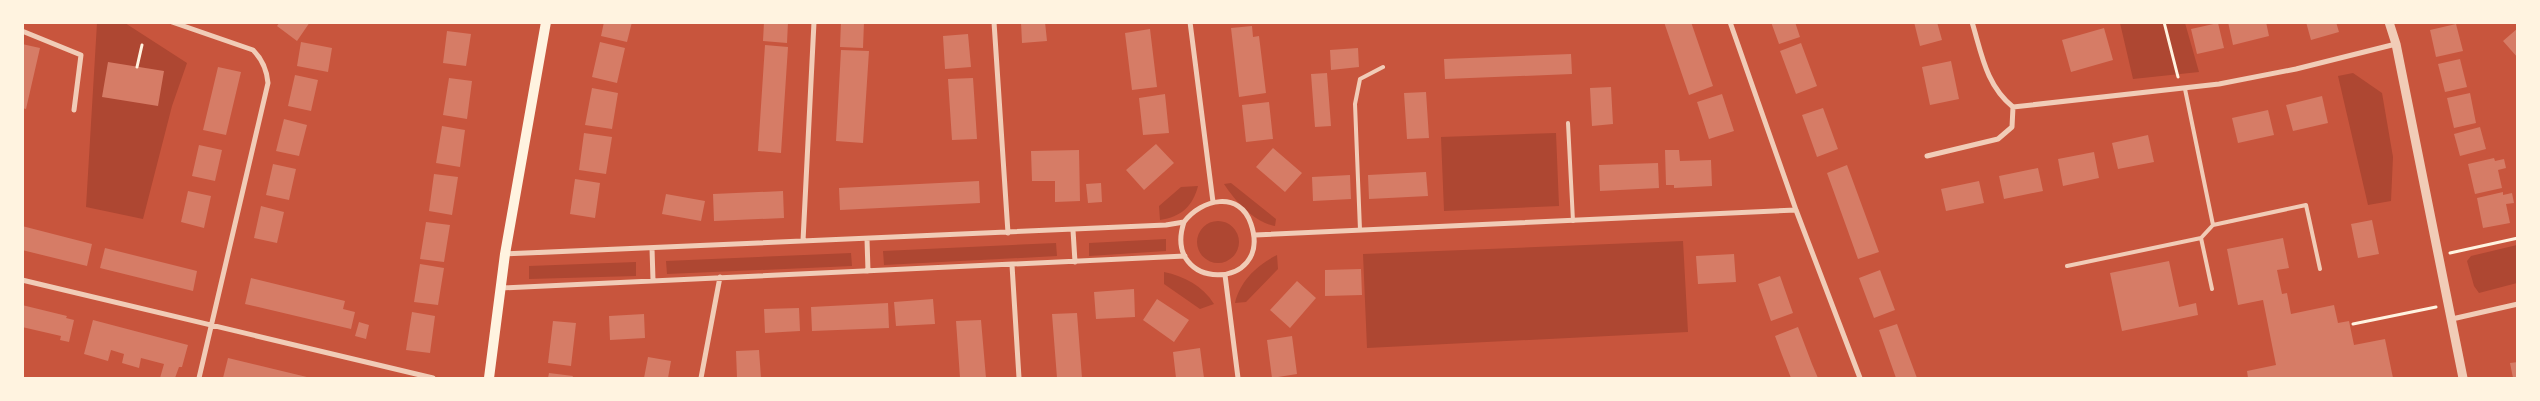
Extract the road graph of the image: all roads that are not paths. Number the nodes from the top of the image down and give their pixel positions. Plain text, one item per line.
1 (172, 22) edge
2 (546, 22) edge
3 (814, 22) edge
4 (994, 22) edge
5 (1190, 22) edge
6 (1730, 22) edge
7 (1972, 22) edge
8 (2389, 22) edge
9 (22, 31) edge
10 (2396, 44) junction
11 (1383, 67) dead end
12 (2185, 89) junction
13 (2013, 107) junction
14 (74, 110) dead end
15 (1568, 124) dead end
16 (1927, 156) dead end
17 (1214, 202) junction
18 (1796, 210) junction
19 (1573, 221) junction
20 (1184, 222) junction
21 (2213, 225) junction
22 (1073, 230) junction
23 (1360, 230) junction
24 (1008, 233) junction
25 (1255, 235) junction
26 (2201, 238) junction
27 (866, 239) junction
28 (803, 242) junction
29 (652, 248) junction
30 (506, 254) junction
31 (1185, 256) junction
32 (1075, 262) junction
33 (1012, 265) junction
34 (2067, 266) dead end
35 (2320, 269) dead end
36 (868, 271) junction
37 (1225, 275) junction
38 (720, 277) junction
39 (22, 280) edge
40 (653, 280) junction
41 (500, 288) junction
42 (2212, 289) dead end
43 (2518, 304) edge
44 (2452, 319) junction
45 (212, 326) junction
46 (199, 378) edge
47 (433, 378) edge
48 (489, 378) edge
49 (702, 378) edge
50 (1019, 378) edge
51 (1238, 378) edge
52 (1860, 378) edge
53 (2463, 378) edge

1 - 45 street
2 - 30 main road
3 - 28 street
4 - 24 street
5 - 17 street
6 - 18 street
7 - 13 street
8 - 10 street
9 - 14 street
10 - 12 street
10 - 44 street
11 - 23 lane
12 - 13 street
12 - 21 lane
13 - 16 street
15 - 19 lane
17 - 20 street
17 - 25 street
18 - 19 street
18 - 52 street
19 - 23 street
20 - 22 street
20 - 31 street
21 - 26 lane
21 - 35 lane
22 - 24 street
22 - 32 street
23 - 25 street
24 - 27 street
25 - 37 street
26 - 34 lane
26 - 42 lane
27 - 28 street
27 - 36 street
28 - 29 street
29 - 30 street
29 - 40 street
30 - 41 main road
31 - 32 street
31 - 37 street
32 - 33 street
33 - 36 street
33 - 50 street
36 - 38 street
37 - 51 street
38 - 40 street
38 - 49 street
39 - 45 street
40 - 41 street
41 - 48 main road
43 - 44 street
44 - 53 street
45 - 46 street
45 - 47 street

